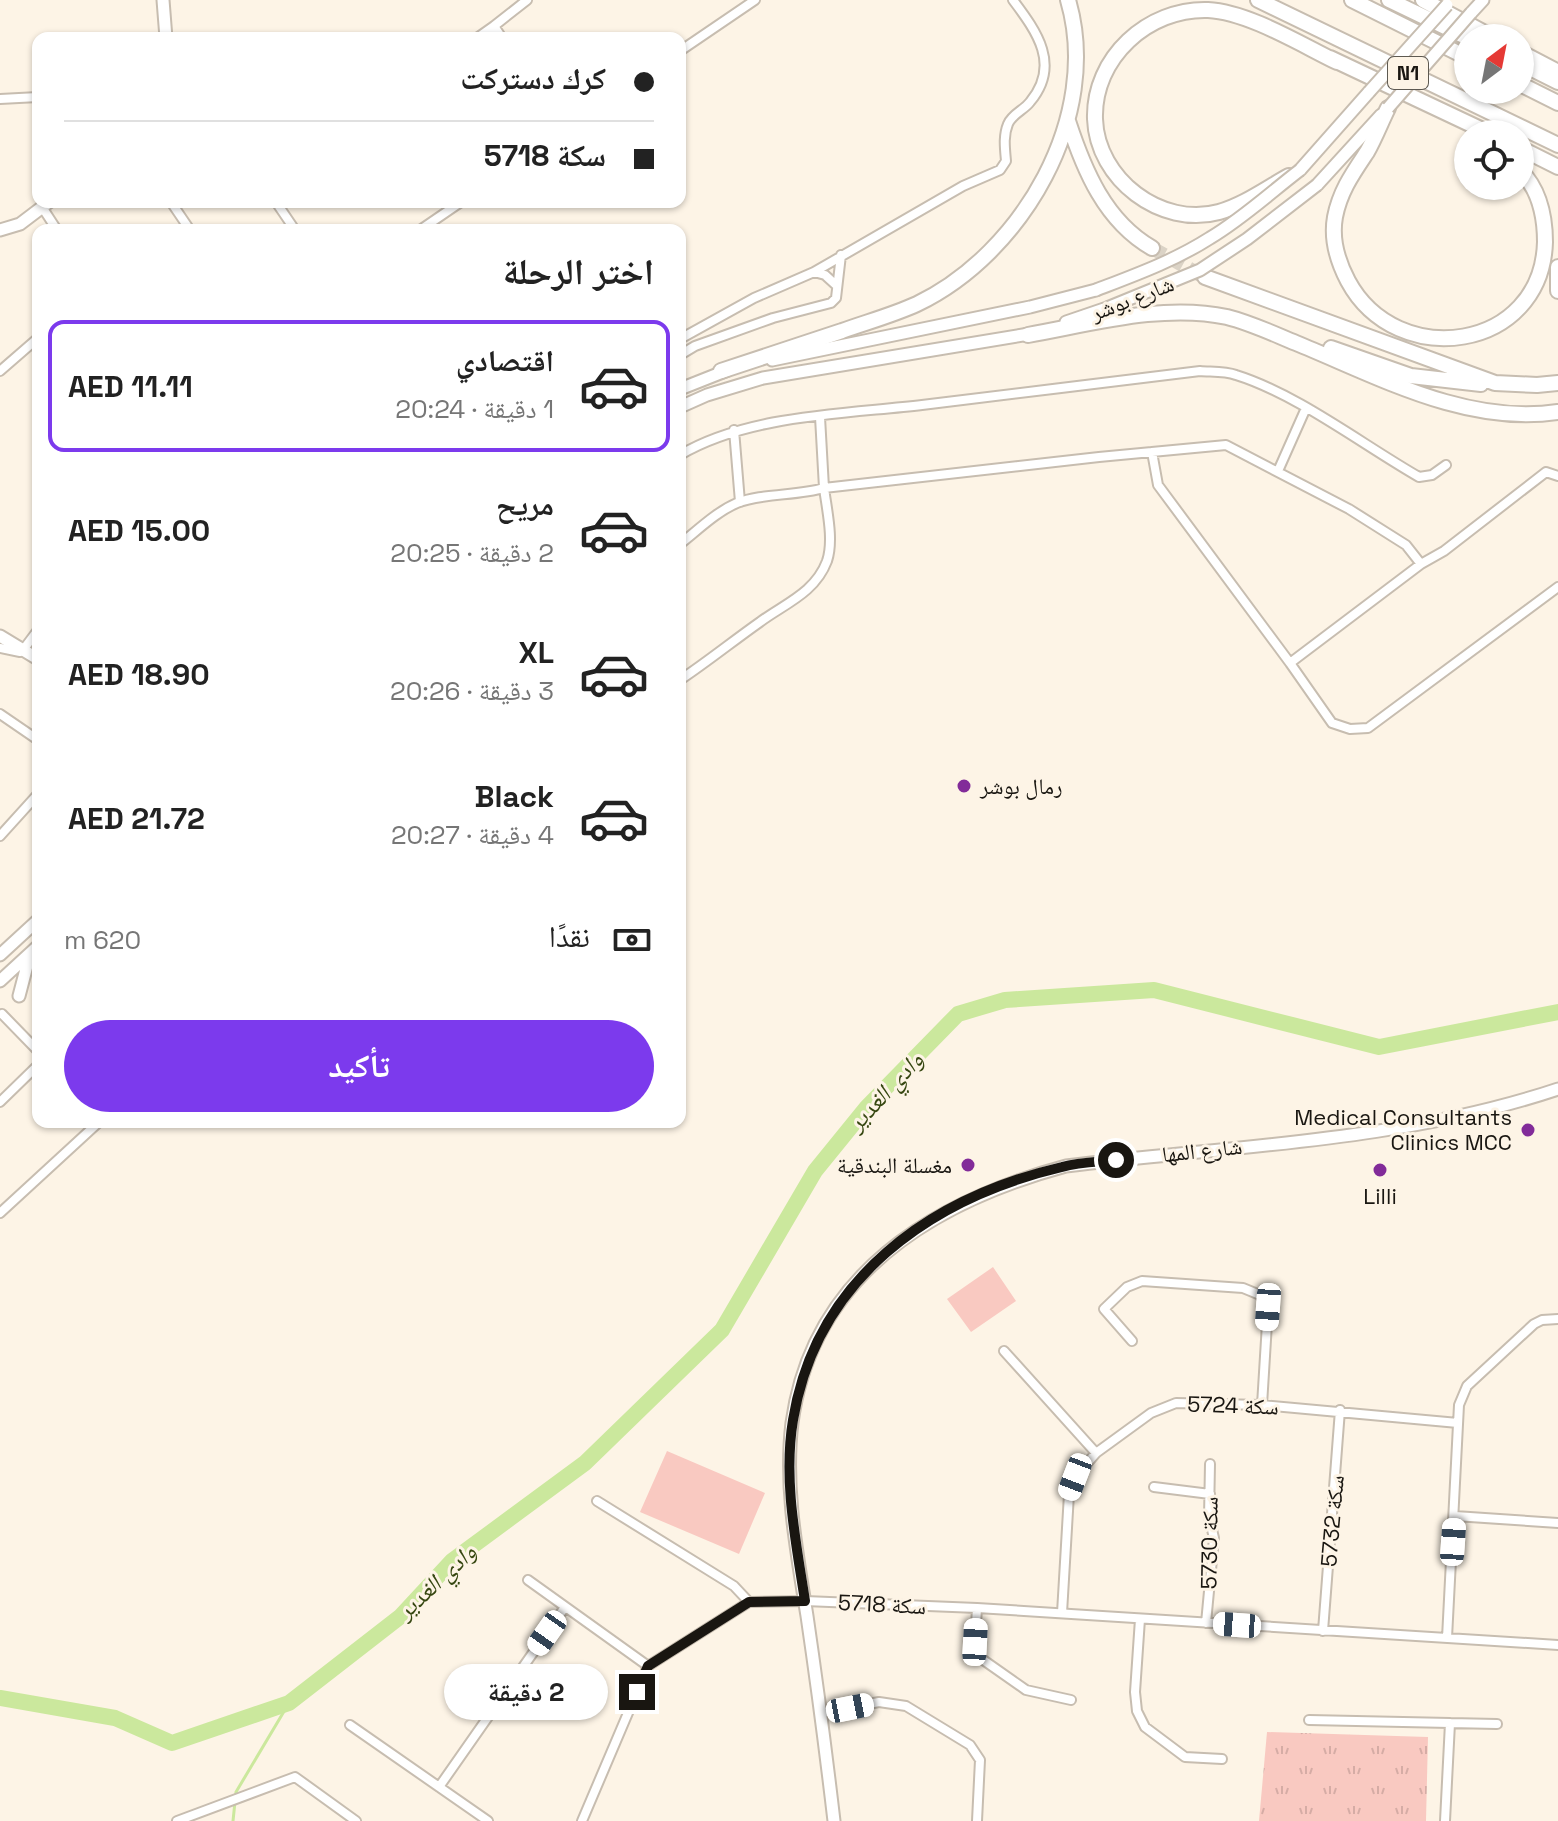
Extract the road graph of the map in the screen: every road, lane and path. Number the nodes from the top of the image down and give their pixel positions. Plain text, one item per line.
1 (163, 0) edge
2 (527, 0) edge
3 (755, 0) edge
4 (1013, 0) edge
5 (1068, 0) edge
6 (1216, 0) edge
7 (1258, 0) edge
8 (1352, 0) edge
9 (1389, 0) edge
10 (1423, 0) edge
11 (1483, 0) edge
12 (1449, 2) edge
13 (1468, 24) edge
14 (494, 26) junction
15 (1454, 31) edge
16 (166, 32) edge
17 (486, 32) edge
18 (498, 32) edge
19 (686, 47) edge
20 (1454, 51) edge
21 (1534, 59) edge
22 (1337, 62) junction
23 (1534, 70) edge
24 (1555, 70) edge
25 (1558, 82) edge
26 (1534, 91) edge
27 (32, 97) edge
28 (0, 99) edge
29 (1558, 103) edge
30 (1427, 104) junction
31 (1388, 108) junction
32 (1461, 120) edge
33 (1067, 121) junction
34 (1454, 121) edge
35 (1558, 145) edge
36 (1534, 155) edge
37 (1558, 167) edge
38 (1300, 170) junction
39 (1534, 192) edge
40 (42, 208) edge
41 (452, 208) edge
42 (429, 224) edge
43 (0, 230) edge
44 (1152, 248) tunnel mouth
45 (841, 255) junction
46 (1558, 267) edge
47 (814, 272) junction
48 (1205, 277) tunnel mouth
49 (836, 285) junction
50 (1558, 291) edge
51 (1165, 314) junction
52 (1028, 335) junction
53 (686, 336) edge
54 (32, 343) edge
55 (686, 353) edge
56 (0, 371) edge
57 (721, 371) junction
58 (1495, 383) junction
59 (1558, 383) edge
60 (686, 386) edge
61 (686, 404) edge
62 (1306, 408) junction
63 (1558, 412) edge
64 (820, 417) junction
65 (734, 430) junction
66 (686, 452) edge
67 (1152, 452) junction
68 (1446, 465) dead end
69 (1278, 471) junction
70 (1558, 476) edge
71 (824, 488) junction
72 (740, 502) junction
73 (686, 539) edge
74 (1421, 564) junction
75 (1558, 587) edge
76 (0, 636) edge
77 (0, 648) edge
78 (32, 655) edge
79 (32, 656) edge
80 (1290, 663) junction
81 (686, 676) edge
82 (0, 714) edge
83 (32, 736) edge
84 (32, 801) edge
85 (0, 836) edge
86 (32, 926) edge
87 (32, 951) edge
88 (0, 955) edge
89 (32, 955) edge
90 (0, 981) edge
91 (19, 996) dead end
92 (2, 1014) edge
93 (32, 1045) edge
94 (32, 1071) edge
95 (1558, 1089) edge
96 (0, 1102) edge
97 (92, 1128) edge
98 (0, 1213) edge
99 (1558, 1319) edge
100 (1132, 1341) dead end
101 (1004, 1351) dead end
102 (1262, 1405) junction
103 (1340, 1410) junction
104 (1458, 1423) junction
105 (1096, 1453) junction
106 (1210, 1464) dead end
107 (1154, 1487) dead end
108 (1210, 1494) junction
109 (597, 1501) dead end
110 (1455, 1516) junction
111 (1558, 1523) edge
112 (528, 1580) dead end
113 (805, 1601) junction
114 (749, 1602) junction
115 (565, 1607) junction
116 (977, 1608) junction
117 (1062, 1613) junction
118 (1140, 1619) junction
119 (1206, 1623) junction
120 (1323, 1631) junction
121 (1447, 1638) junction
122 (1558, 1645) edge
123 (648, 1666) junction
124 (1071, 1700) dead end
125 (821, 1713) junction
126 (1309, 1720) dead end
127 (1450, 1723) junction
128 (1497, 1724) dead end
129 (350, 1725) dead end
130 (1222, 1759) dead end
131 (439, 1787) junction
132 (177, 1821) edge
133 (356, 1821) edge
134 (488, 1821) edge
135 (582, 1821) edge
136 (834, 1821) edge
137 (977, 1821) edge
138 (1445, 1821) edge

1 - 16 main road
2 - 14 street
3 - 19 street
4 - 45 street
5 - 33 highway
6 - 22 highway
7 - 35 highway, N1
8 - 20 highway, N1
9 - 15 highway
10 - 13 highway
11 - 31 main road, شارع بوشر, bridge
12 - 38 main road, شارع بوشر, bridge
14 - 17 street
14 - 18 street
21 - 24 highway
22 - 30 highway
22 - 38 highway
23 - 25 highway
26 - 29 highway
27 - 28 street
30 - 32 highway
30 - 34 highway
31 - 39 highway
31 - 52 main road, شارع بوشر, bridge
33 - 44 highway
33 - 57 highway
36 - 37 highway
38 - 57 main road, شارع بوشر, bridge
40 - 43 main road
41 - 42 street
45 - 47 street
45 - 49 street
46 - 50 highway
47 - 49 street
47 - 53 street
48 - 58 highway
49 - 55 street
51 - 52 highway
51 - 58 highway
51 - 63 highway
52 - 61 main road, شارع بوشر
54 - 56 street
57 - 60 main road, شارع بوشر
58 - 59 highway
62 - 64 street
62 - 68 street
62 - 69 street
64 - 65 street
64 - 71 street
65 - 66 street
65 - 72 street
67 - 69 street
67 - 71 street
67 - 80 street
69 - 74 street
70 - 74 street
71 - 72 street
71 - 81 street
72 - 73 street
74 - 80 street
75 - 80 street
76 - 78 main road
77 - 79 street
82 - 83 street
84 - 85 street
86 - 88 main road
87 - 90 main road
89 - 91 main road
92 - 93 street
94 - 96 street
95 - 113 main road, شارع المها
97 - 98 street
99 - 104 street
100 - 102 street
101 - 105 street
102 - 103 street, سكة 5724
102 - 105 street, سكة 5724
103 - 104 street, سكة 5724
103 - 120 street, سكة 5732
104 - 110 street
105 - 117 street, سكة 5724
106 - 108 street, سكة 5730
107 - 108 street
108 - 119 street, سكة 5730
109 - 114 street
110 - 111 street
110 - 121 street
112 - 115 street
113 - 114 street, سكة 5718
113 - 116 street, سكة 5718
113 - 125 main road, شارع المها
114 - 123 street
115 - 123 street
115 - 131 street
116 - 117 street, سكة 5718
116 - 124 street
117 - 118 street, سكة 5718
118 - 119 street, سكة 5718
118 - 130 street
119 - 120 street, سكة 5718
120 - 121 street, سكة 5718
121 - 122 street, سكة 5718
123 - 135 street
125 - 136 main road, شارع المها
125 - 137 street
126 - 127 street
127 - 128 street
127 - 138 street
129 - 131 street
131 - 134 street
132 - 133 street

